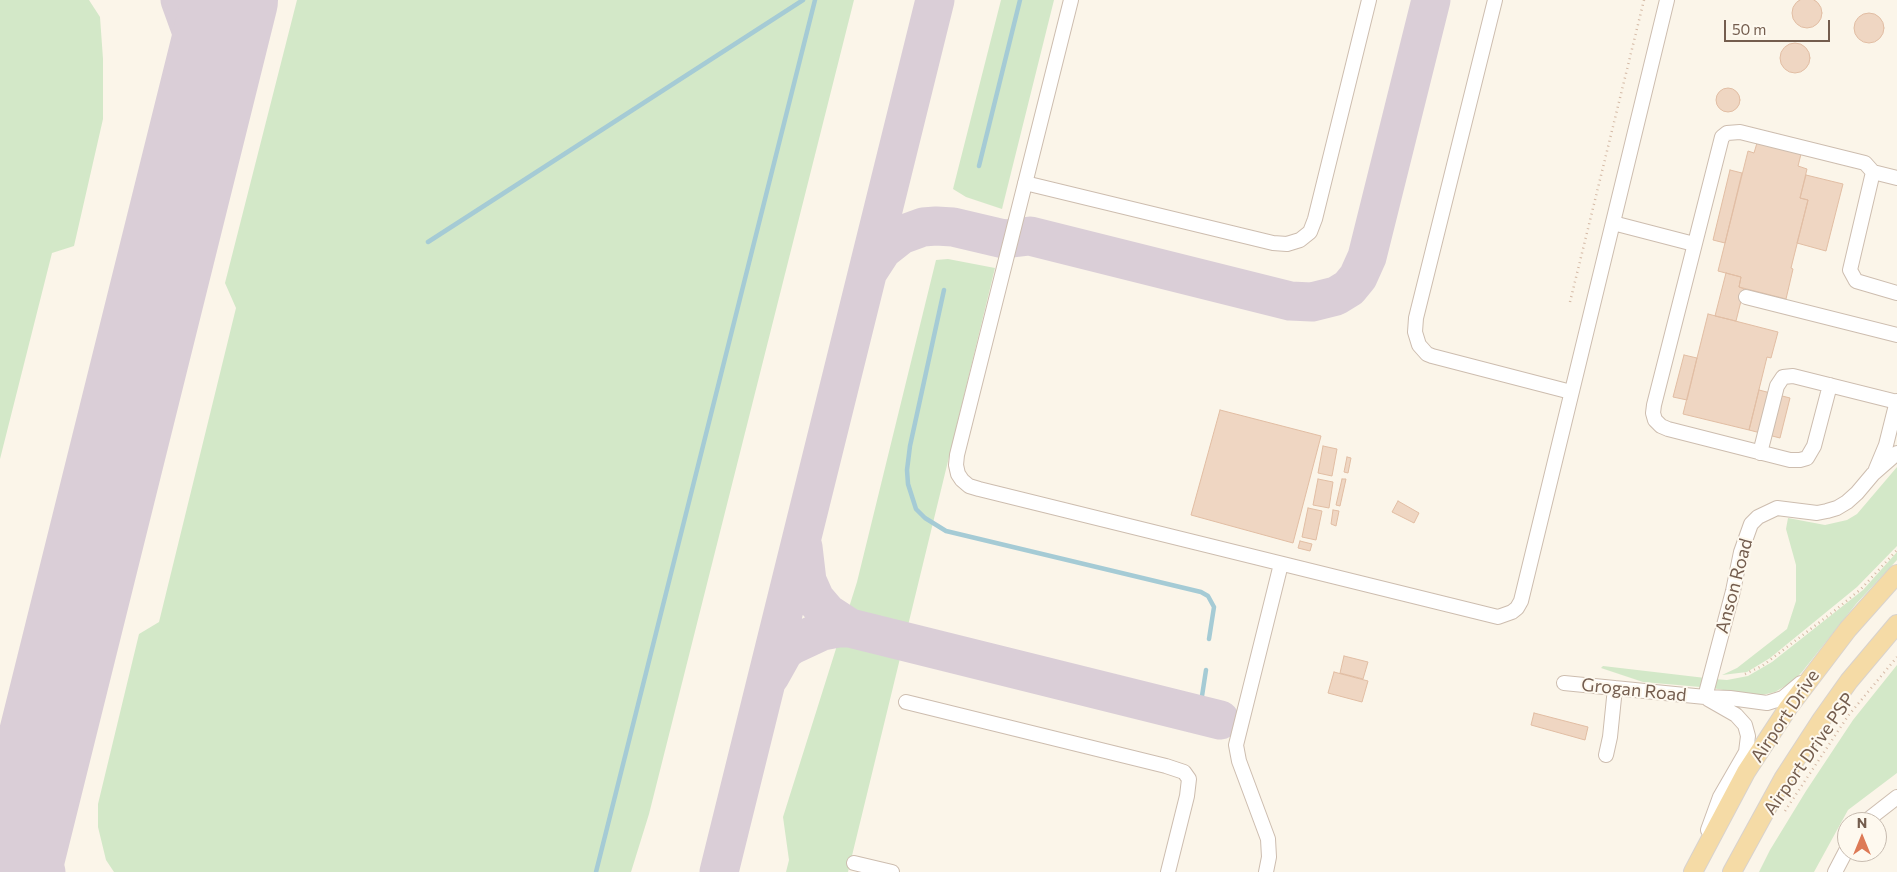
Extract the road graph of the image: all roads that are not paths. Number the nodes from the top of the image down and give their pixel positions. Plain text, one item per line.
1 (1070, 0) edge
2 (1369, 0) edge
3 (1495, 0) edge
4 (1668, 0) edge
5 (1873, 172) junction
6 (1897, 178) edge
7 (1025, 182) junction
8 (1613, 223) junction
9 (1694, 244) junction
10 (1897, 293) edge
11 (1746, 297) dead end
12 (1897, 335) edge
13 (1830, 385) junction
14 (1571, 392) junction
15 (1897, 401) edge
16 (1760, 452) junction
17 (1897, 453) edge
18 (1873, 474) junction
19 (1281, 564) junction
20 (1897, 574) edge
21 (1897, 624) edge
22 (1814, 672) junction
23 (1564, 683) dead end
24 (1615, 688) junction
25 (1705, 697) junction
26 (906, 702) dead end
27 (1606, 755) dead end
28 (1897, 797) edge
29 (1878, 812) edge
30 (854, 863) dead end
31 (1694, 871) edge
32 (892, 872) edge
33 (1168, 872) edge
34 (1266, 872) edge
35 (1732, 872) edge

1 - 7 lane
2 - 7 lane
3 - 14 lane
4 - 8 lane
5 - 6 lane
5 - 9 lane
5 - 10 lane
7 - 19 lane
8 - 9 lane
8 - 14 lane
9 - 16 lane
11 - 12 lane
13 - 15 lane
13 - 16 lane
13 - 16 lane
14 - 19 lane
15 - 18 lane, Anson Road
17 - 18 lane, Anson Road
18 - 25 lane, Anson Road
19 - 34 lane
20 - 22 main road, Airport Drive
21 - 35 main road, Airport Drive
22 - 25 lane, Grogan Road
22 - 31 main road, Airport Drive
23 - 24 lane, Grogan Road
24 - 25 lane, Grogan Road
24 - 27 lane
25 - 31 lane, Grogan Road
26 - 33 lane
28 - 29 lane
30 - 32 lane

